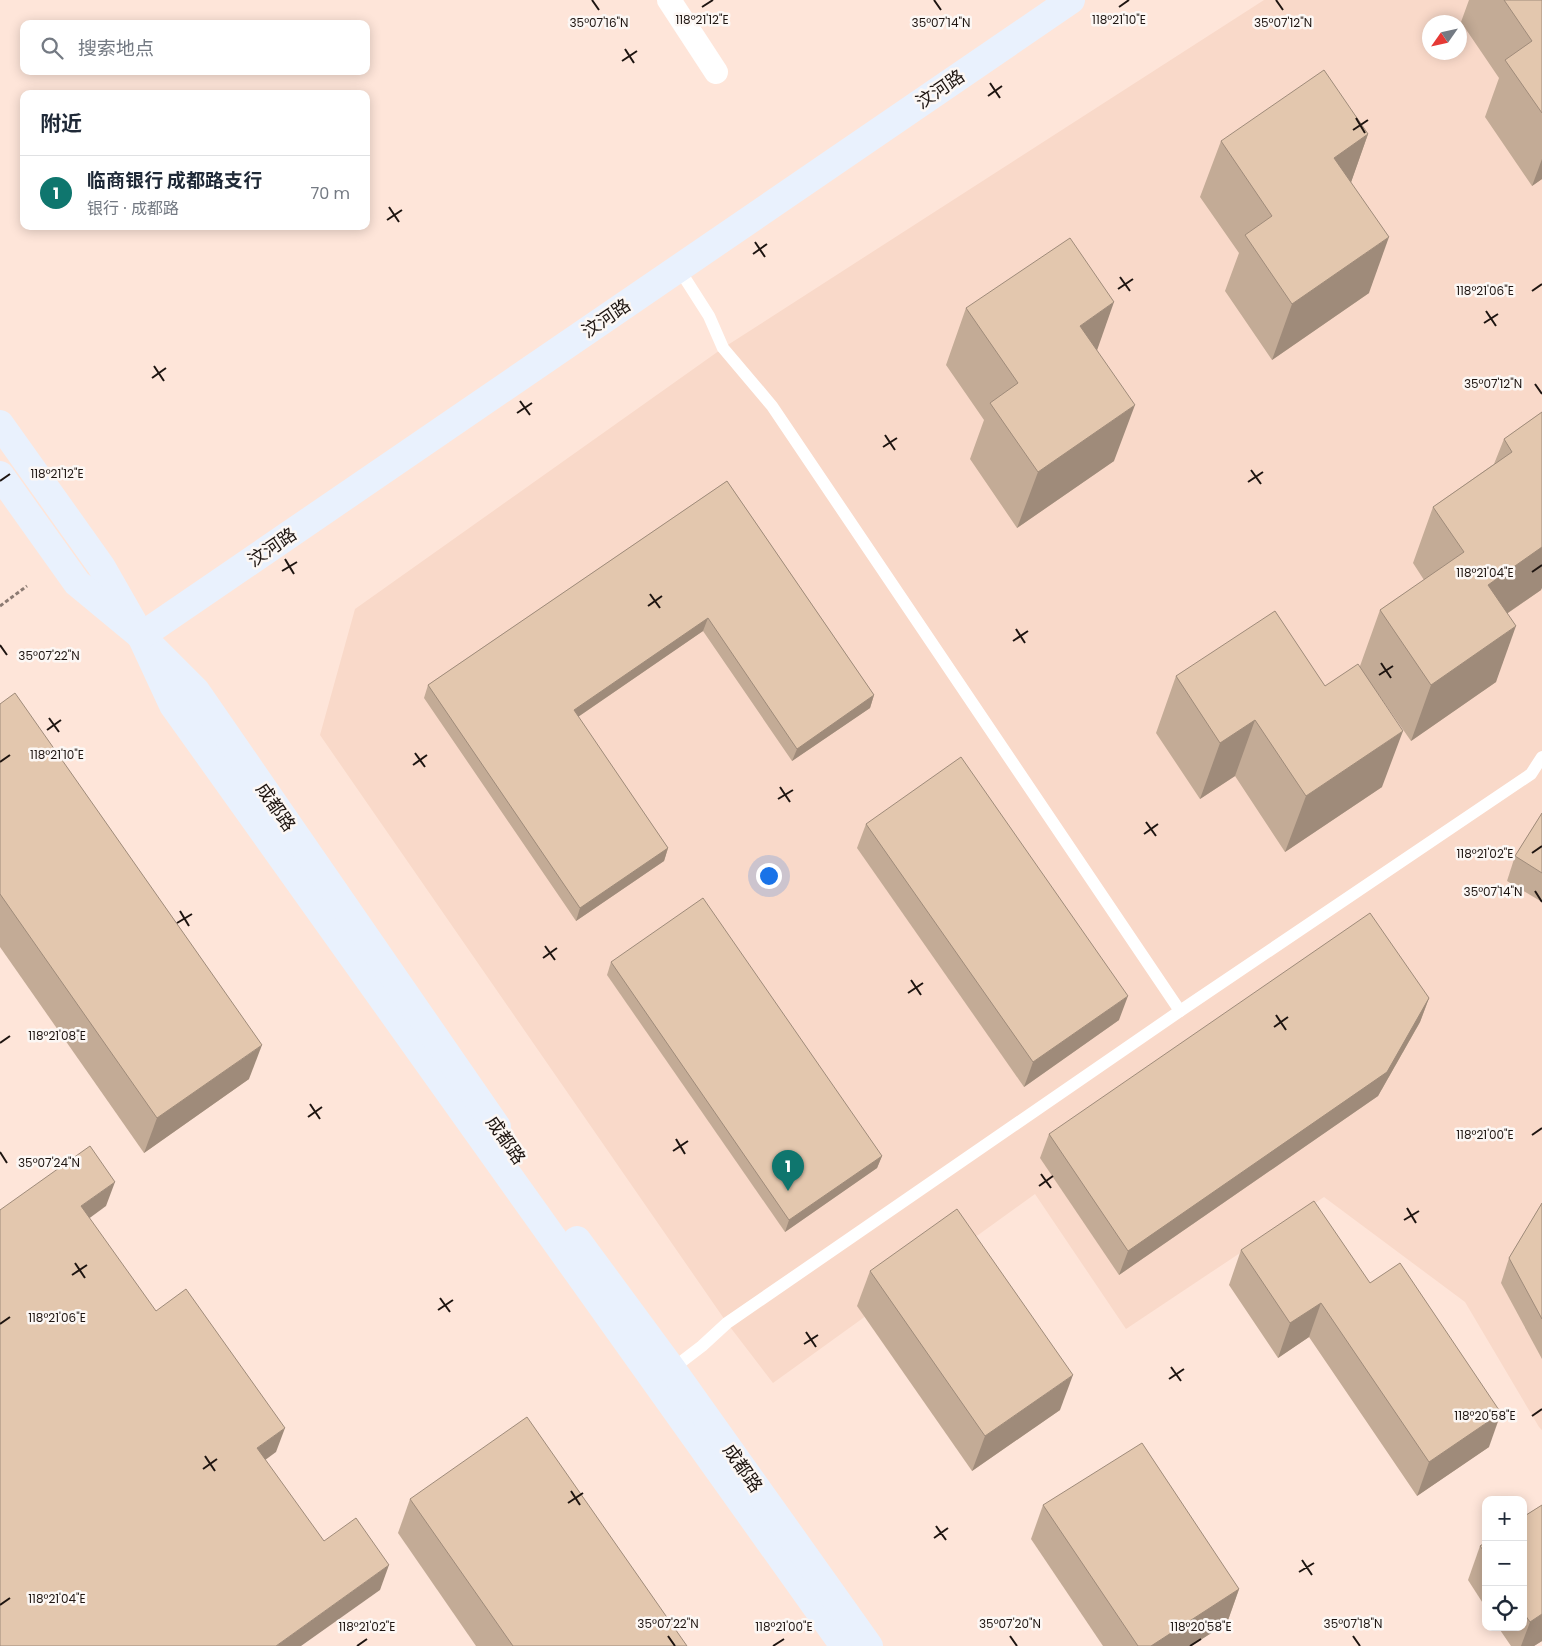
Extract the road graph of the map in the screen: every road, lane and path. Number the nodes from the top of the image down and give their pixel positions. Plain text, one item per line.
1 (669, 0) edge
2 (1071, 0) edge
3 (716, 72) dead end
4 (679, 268) junction
5 (0, 424) edge
6 (0, 475) edge
7 (27, 586) dead end
8 (0, 606) edge
9 (141, 636) junction
10 (1542, 757) edge
11 (1180, 1011) junction
12 (672, 1369) junction
13 (844, 1646) edge
14 (869, 1646) edge

1 - 3 street
2 - 4 street, 汶河路
4 - 9 street, 汶河路
4 - 11 lane
5 - 9 street, 成都路
6 - 9 street, 成都路
7 - 8 path
9 - 12 street, 成都路
9 - 13 street, 成都路
10 - 11 lane
11 - 12 lane
12 - 14 street, 成都路

